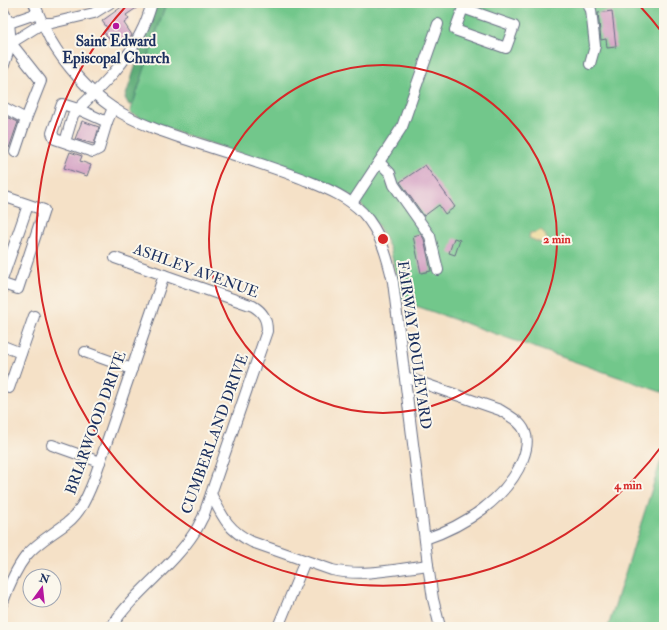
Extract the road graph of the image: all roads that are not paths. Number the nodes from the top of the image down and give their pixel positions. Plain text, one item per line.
1 (110, 3) edge
2 (152, 3) edge
3 (587, 3) edge
4 (36, 8) edge
5 (3, 11) edge
6 (6, 23) edge
7 (42, 23) junction
8 (438, 24) dead end
9 (11, 43) junction
10 (506, 48) joint
11 (590, 64) dead end
12 (3, 68) edge
13 (95, 93) junction
14 (3, 107) edge
15 (113, 108) junction
16 (78, 109) junction
17 (26, 119) junction
18 (107, 122) junction
19 (65, 142) junction
20 (14, 152) dead end
21 (379, 162) junction
22 (3, 196) edge
23 (352, 203) junction
24 (28, 204) junction
25 (115, 258) dead end
26 (438, 270) dead end
27 (164, 275) junction
28 (3, 277) edge
29 (3, 284) edge
30 (34, 316) dead end
31 (264, 316) joint
32 (3, 346) edge
33 (85, 352) dead end
34 (21, 353) junction
35 (132, 369) junction
36 (405, 377) junction
37 (9, 388) dead end
38 (52, 445) dead end
39 (100, 462) junction
40 (211, 494) junction
41 (425, 539) junction
42 (305, 561) junction
43 (428, 565) junction
44 (3, 602) edge
45 (111, 627) edge
46 (278, 627) edge
47 (440, 627) edge

1 - 7 street
2 - 13 street
3 - 11 street
4 - 6 street
4 - 7 street, FAIRWAY BOULEVARD
5 - 6 street
6 - 9 street
7 - 9 street
7 - 13 street, FAIRWAY BOULEVARD
8 - 21 street
9 - 12 street
9 - 17 street
10 - 10 street
13 - 15 street, FAIRWAY BOULEVARD
13 - 16 street
14 - 17 street
15 - 18 street
15 - 23 street, FAIRWAY BOULEVARD
16 - 18 street
16 - 19 street
16 - 19 street
17 - 20 street
18 - 19 street
21 - 23 street
21 - 26 street
22 - 24 street
23 - 36 street, FAIRWAY BOULEVARD
24 - 28 street
24 - 29 street
25 - 27 street, ASHLEY AVENUE
27 - 31 street, ASHLEY AVENUE
27 - 35 street, BRIARWOOD DRIVE
30 - 34 street
31 - 40 street, CUMBERLAND DRIVE
32 - 34 street
33 - 35 street
34 - 37 street
35 - 39 street, BRIARWOOD DRIVE
36 - 41 street, FAIRWAY BOULEVARD
36 - 41 street
38 - 39 street
39 - 44 street, BRIARWOOD DRIVE
40 - 42 street
40 - 45 street, CUMBERLAND DRIVE
41 - 43 street, FAIRWAY BOULEVARD
42 - 43 street
42 - 46 street
43 - 47 street, FAIRWAY BOULEVARD

